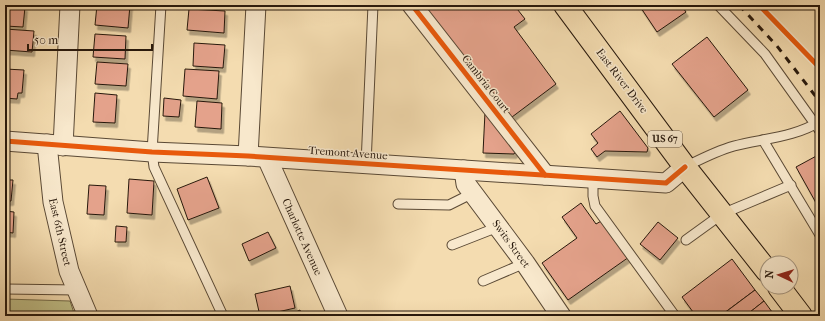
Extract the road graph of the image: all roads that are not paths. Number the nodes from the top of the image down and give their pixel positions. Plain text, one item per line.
1 (70, 5) edge
2 (161, 5) edge
3 (256, 5) edge
4 (373, 5) edge
5 (412, 5) edge
6 (718, 5) edge
7 (566, 6) edge
8 (819, 126) edge
9 (763, 140) junction
10 (5, 141) edge
11 (55, 145) junction
12 (152, 152) junction
13 (258, 157) junction
14 (366, 164) junction
15 (685, 167) junction
16 (464, 170) junction
17 (545, 175) junction
18 (593, 178) junction
19 (791, 185) junction
20 (473, 193) junction
21 (398, 204) dead end
22 (722, 214) junction
23 (498, 226) junction
24 (820, 235) edge
25 (686, 240) dead end
26 (452, 245) dead end
27 (759, 261) edge
28 (525, 263) junction
29 (483, 281) dead end
30 (5, 289) edge
31 (77, 290) junction
32 (785, 295) edge
33 (88, 316) edge
34 (223, 316) edge
35 (338, 316) edge
36 (561, 316) edge
37 (675, 316) edge
38 (801, 316) edge

1 - 11 street, East 6th Street
2 - 12 lane
3 - 13 street, Charlotte Avenue
4 - 14 lane
5 - 17 street, Cambria Court
6 - 8 lane
7 - 15 main road, East River Drive / US 67
8 - 9 lane
9 - 15 lane
9 - 19 lane
10 - 11 street, Tremont Avenue
11 - 12 street, Tremont Avenue
11 - 31 street, East 6th Street
12 - 13 street, Tremont Avenue
12 - 34 lane
13 - 14 street, Tremont Avenue
13 - 35 street, Charlotte Avenue
14 - 16 street, Tremont Avenue
15 - 18 street, Tremont Avenue
15 - 22 main road, East River Drive / US 67
16 - 17 street, Tremont Avenue
16 - 20 street, Swits Street
17 - 18 street, Tremont Avenue
18 - 37 lane
19 - 22 lane
19 - 24 lane
20 - 21 lane
20 - 23 street, Swits Street
22 - 25 lane
22 - 27 main road, East River Drive / US 67
23 - 26 lane
23 - 28 street, Swits Street
28 - 29 lane
28 - 36 street, Swits Street
30 - 31 lane
31 - 33 street, East 6th Street
32 - 38 main road

